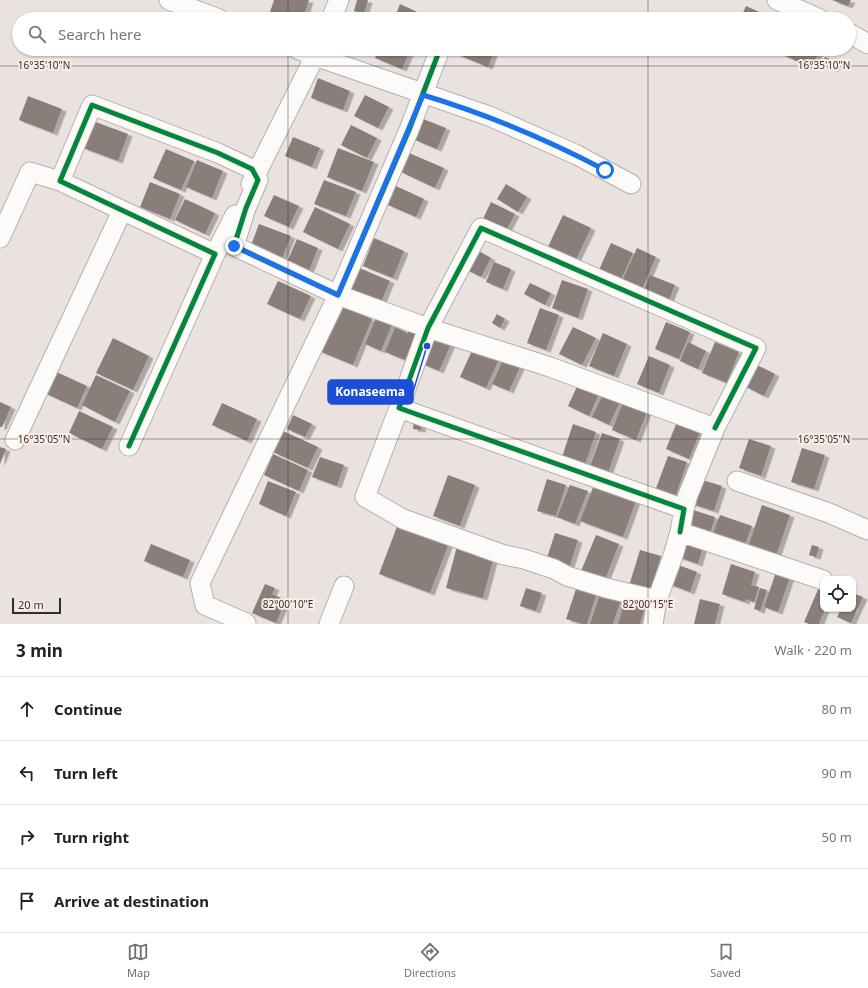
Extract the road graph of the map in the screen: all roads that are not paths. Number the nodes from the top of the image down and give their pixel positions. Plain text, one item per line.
1 (169, 0) edge
2 (339, 0) edge
3 (777, 0) edge
4 (196, 5) edge
5 (208, 12) edge
6 (334, 12) edge
7 (804, 12) edge
8 (856, 37) edge
9 (868, 44) edge
10 (314, 56) edge
11 (324, 56) edge
12 (437, 56) edge
13 (423, 95) junction
14 (255, 174) junction
15 (60, 181) junction
16 (631, 184) dead end
17 (122, 211) junction
18 (0, 238) edge
19 (215, 254) junction
20 (338, 295) junction
21 (428, 328) junction
22 (399, 408) junction
23 (715, 428) junction
24 (15, 440) dead end
25 (129, 446) dead end
26 (737, 481) dead end
27 (684, 509) junction
28 (868, 530) edge
29 (680, 532) junction
30 (820, 579) edge
31 (344, 586) dead end
32 (657, 600) junction
33 (248, 624) edge
34 (329, 624) edge
35 (653, 624) edge

1 - 4 street
2 - 6 street
3 - 7 street
4 - 5 street
8 - 9 street
10 - 14 street
11 - 13 street
12 - 13 street
13 - 16 street
13 - 20 street
14 - 15 street
14 - 19 street
14 - 20 street
15 - 17 street
15 - 18 street
17 - 19 street
17 - 24 street
19 - 25 street
20 - 21 street
20 - 33 street
21 - 22 street
21 - 23 street
21 - 23 street
22 - 27 street
22 - 32 street
23 - 27 street
26 - 28 street
27 - 29 street
29 - 30 street
29 - 32 street
31 - 34 street
32 - 35 street

